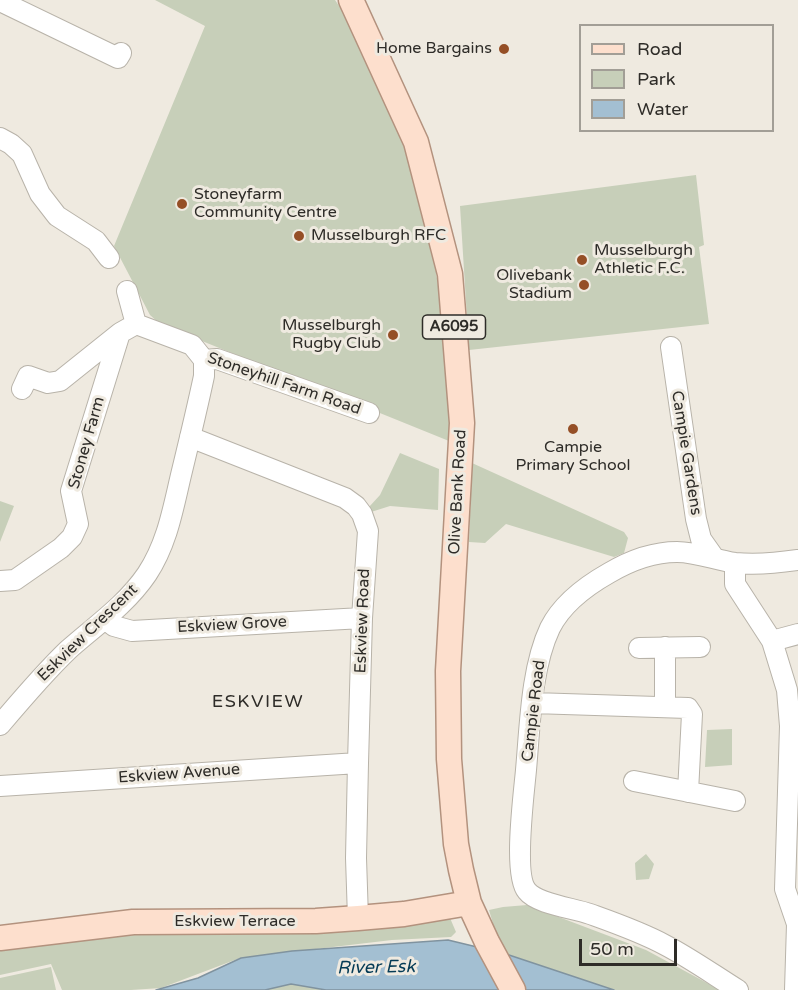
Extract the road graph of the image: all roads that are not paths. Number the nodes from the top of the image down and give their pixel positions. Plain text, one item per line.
1 (351, 0) edge
2 (2, 6) edge
3 (121, 53) dead end
4 (0, 138) edge
5 (109, 258) dead end
6 (128, 291) dead end
7 (128, 329) junction
8 (671, 346) dead end
9 (204, 360) junction
10 (22, 389) dead end
11 (369, 413) dead end
12 (190, 436) junction
13 (713, 556) junction
14 (798, 560) edge
15 (735, 562) junction
16 (7, 580) edge
17 (362, 618) junction
18 (105, 619) junction
19 (798, 634) edge
20 (772, 641) junction
21 (665, 647) junction
22 (700, 647) dead end
23 (639, 648) dead end
24 (533, 703) junction
25 (665, 707) junction
26 (0, 725) edge
27 (358, 763) junction
28 (634, 781) dead end
29 (0, 786) edge
30 (688, 792) junction
31 (735, 801) dead end
32 (469, 903) junction
33 (795, 907) edge
34 (358, 918) junction
35 (0, 938) edge
36 (513, 990) edge
37 (738, 990) edge
38 (795, 990) edge

1 - 32 main road, Olive Bank Road / A6095
2 - 3 street
4 - 5 street
6 - 7 street
7 - 9 street, Stoneyhill Farm Road
7 - 10 street
7 - 16 street, Stoney Farm
8 - 13 street, Campie Gardens
9 - 11 street, Stoneyhill Farm Road
9 - 12 street, Eskview Crescent
12 - 17 street, Eskview Road
12 - 18 street, Eskview Crescent
13 - 15 street, Campie Road
13 - 24 street, Campie Road
14 - 15 street, Campie Road
15 - 20 street
17 - 18 street, Eskview Grove
17 - 27 street, Eskview Road
18 - 26 street, Eskview Crescent
19 - 20 street
20 - 33 street
21 - 22 street
21 - 23 street
21 - 25 street
24 - 25 street
24 - 37 street, Campie Road
25 - 30 street
27 - 29 street, Eskview Avenue
27 - 34 street, Eskview Road
28 - 30 street
30 - 31 street
32 - 34 main road, Eskview Terrace
32 - 36 main road, Olive Bank Road / A6095
33 - 38 street
34 - 35 main road, Eskview Terrace

